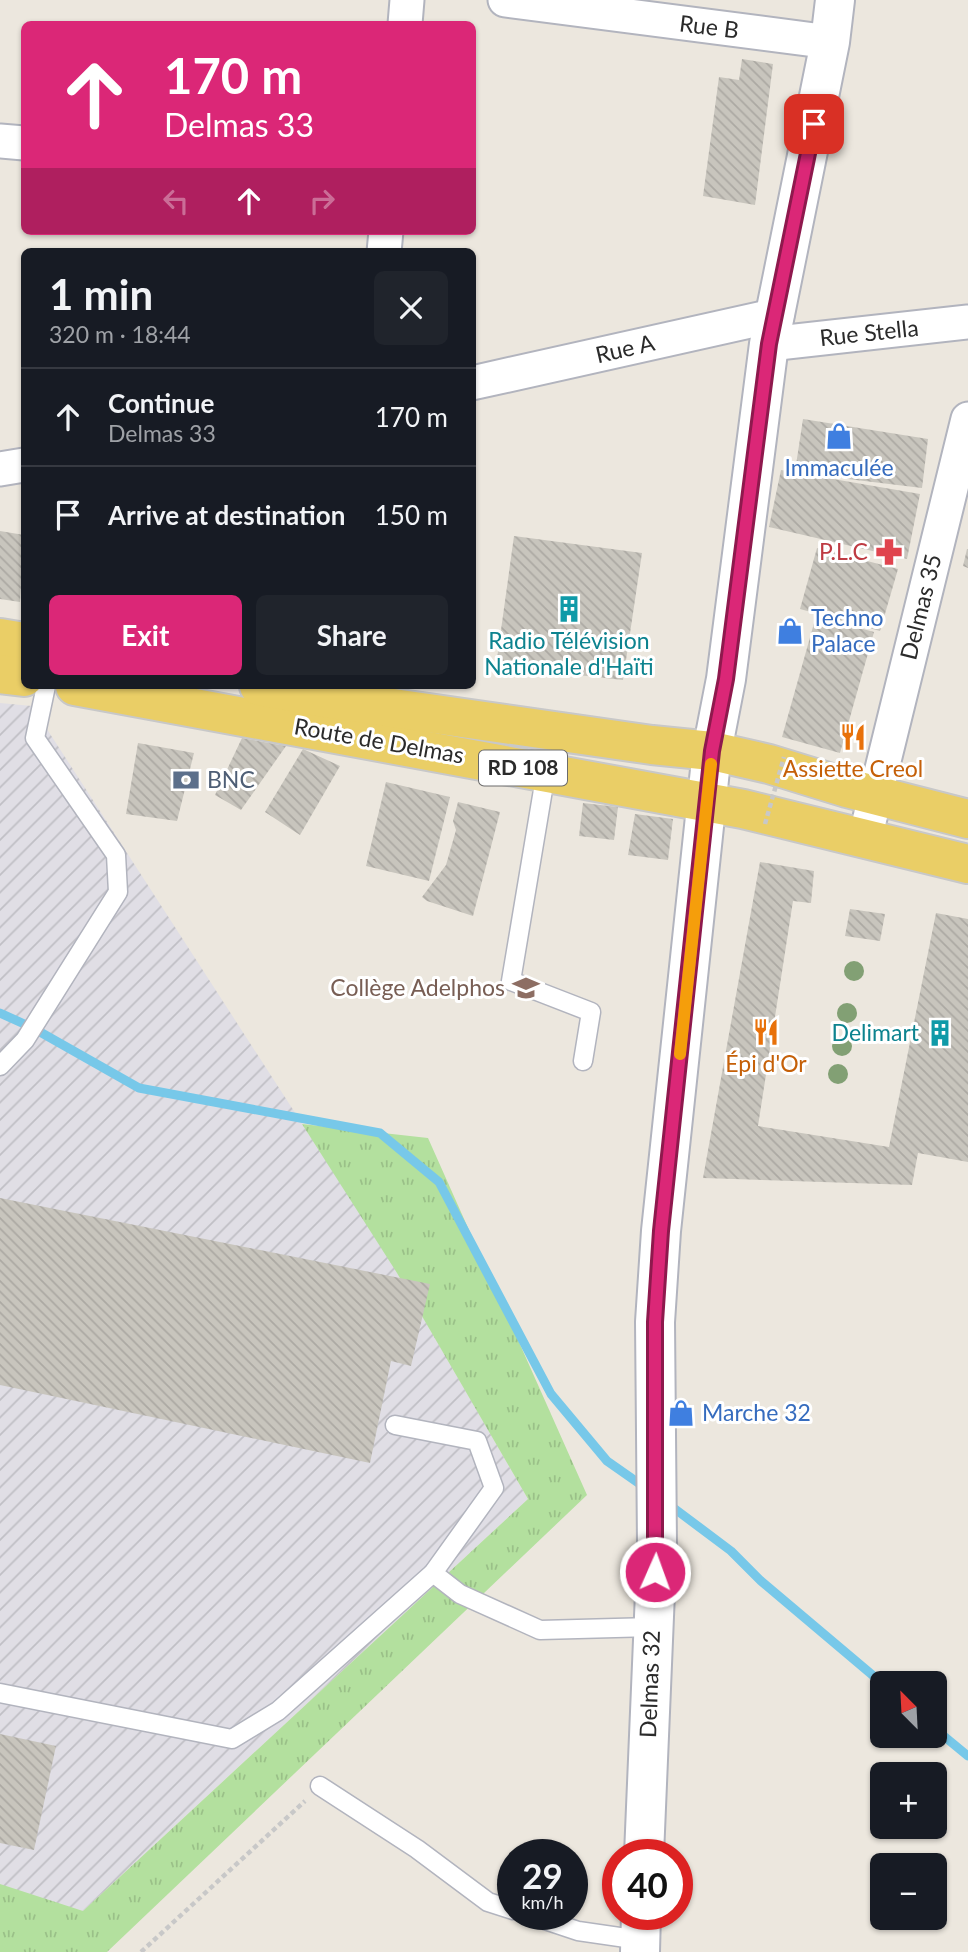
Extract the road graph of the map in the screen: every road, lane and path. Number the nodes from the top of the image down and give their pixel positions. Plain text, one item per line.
1 (407, 0) edge
2 (505, 0) edge
3 (835, 0) edge
4 (405, 21) edge
5 (830, 42) junction
6 (0, 141) edge
7 (21, 143) edge
8 (968, 322) edge
9 (773, 330) junction
10 (476, 382) edge
11 (968, 419) edge
12 (21, 466) edge
13 (0, 469) edge
14 (0, 638) edge
15 (21, 642) edge
16 (0, 674) edge
17 (21, 677) edge
18 (726, 679) junction
19 (45, 689) edge
20 (91, 689) edge
21 (277, 689) edge
22 (712, 751) junction
23 (777, 761) junction
24 (546, 772) junction
25 (660, 794) junction
26 (874, 794) junction
27 (738, 812) junction
28 (968, 819) edge
29 (864, 838) junction
30 (968, 864) edge
31 (700, 869) junction
32 (583, 1061) dead end
33 (0, 1066) edge
34 (395, 1424) dead end
35 (433, 1573) junction
36 (653, 1627) junction
37 (0, 1693) edge
38 (320, 1786) joint
39 (644, 1839) edge
40 (497, 1905) edge
41 (575, 1930) edge
42 (640, 1936) edge
43 (141, 1952) edge

1 - 4 street
2 - 5 street, Rue B
3 - 5 street, Delmas 32
5 - 9 street, Delmas 32
6 - 7 street
8 - 9 street, Rue Stella
9 - 10 street, Rue A
9 - 18 street, Delmas 32
11 - 26 street, Delmas 35
12 - 13 street
14 - 15 main road
16 - 17 main road
18 - 22 street, Delmas 32
18 - 23 street
19 - 33 lane
20 - 24 main road, Route de Delmas / RD 108
21 - 22 main road, Route de Delmas / RD 108
22 - 23 main road, Route de Delmas / RD 108
22 - 27 street, Delmas 32
23 - 26 main road, Route de Delmas / RD 108
23 - 27 path, bridge
24 - 25 main road, Route de Delmas / RD 108
24 - 32 lane
25 - 27 main road, Route de Delmas / RD 108
25 - 31 street
26 - 28 main road, Route de Delmas / RD 108
26 - 29 street, Delmas 35
27 - 29 main road, Route de Delmas / RD 108
27 - 31 street, Delmas 32
29 - 30 main road, Route de Delmas / RD 108
31 - 36 street, Delmas 32
34 - 35 lane
35 - 36 lane
35 - 37 lane
36 - 39 street, Delmas 32
38 - 40 lane
38 - 43 path
41 - 42 lane

